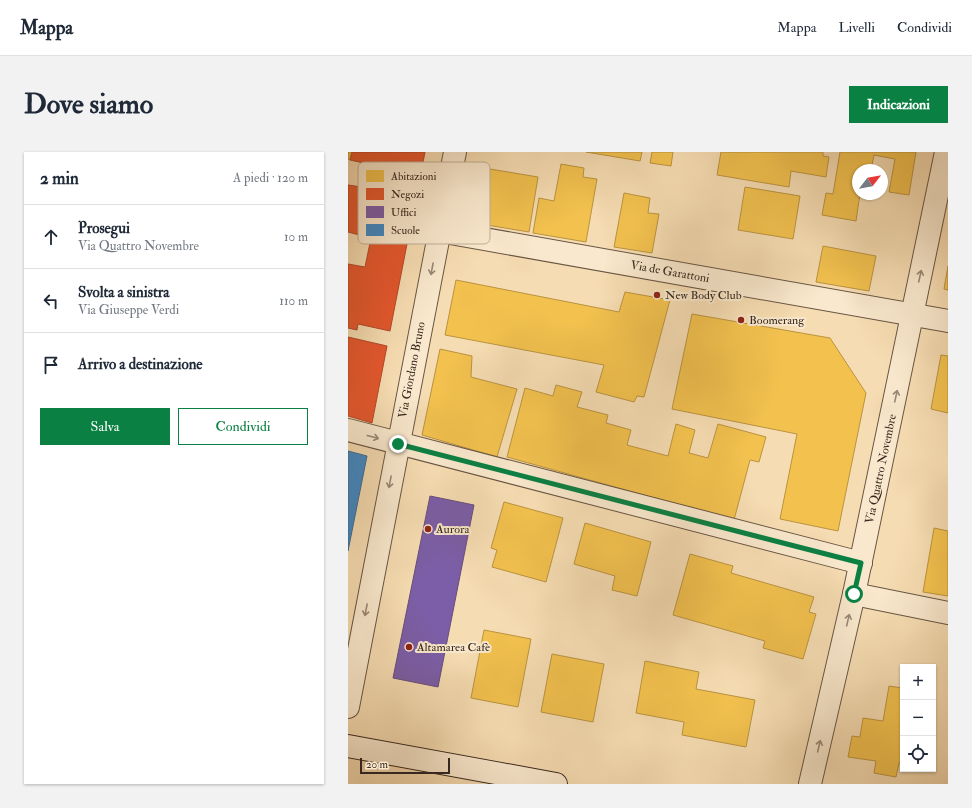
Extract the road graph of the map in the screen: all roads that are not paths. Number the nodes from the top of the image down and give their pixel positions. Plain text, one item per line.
1 (455, 152) edge
2 (946, 152) edge
3 (453, 162) edge
4 (490, 240) edge
5 (436, 244) edge
6 (913, 314) junction
7 (948, 321) edge
8 (348, 430) edge
9 (398, 444) junction
10 (861, 563) junction
11 (854, 594) junction
12 (948, 613) edge
13 (348, 707) edge
14 (348, 746) edge
15 (556, 784) edge
16 (810, 784) edge

1 - 3 street, Via Giordano Bruno
6 -> 2 street, Via Quattro Novembre
4 - 6 street, Via de Garattoni
5 -> 9 street, Via Giordano Bruno
6 - 7 street, Via de Garattoni
10 -> 6 street, Via Quattro Novembre
8 -> 9 street
9 - 10 street
9 -> 13 street, Via Giordano Bruno
10 - 11 street, Via Quattro Novembre
11 - 12 street
16 -> 11 street, Via Quattro Novembre
14 - 15 street

